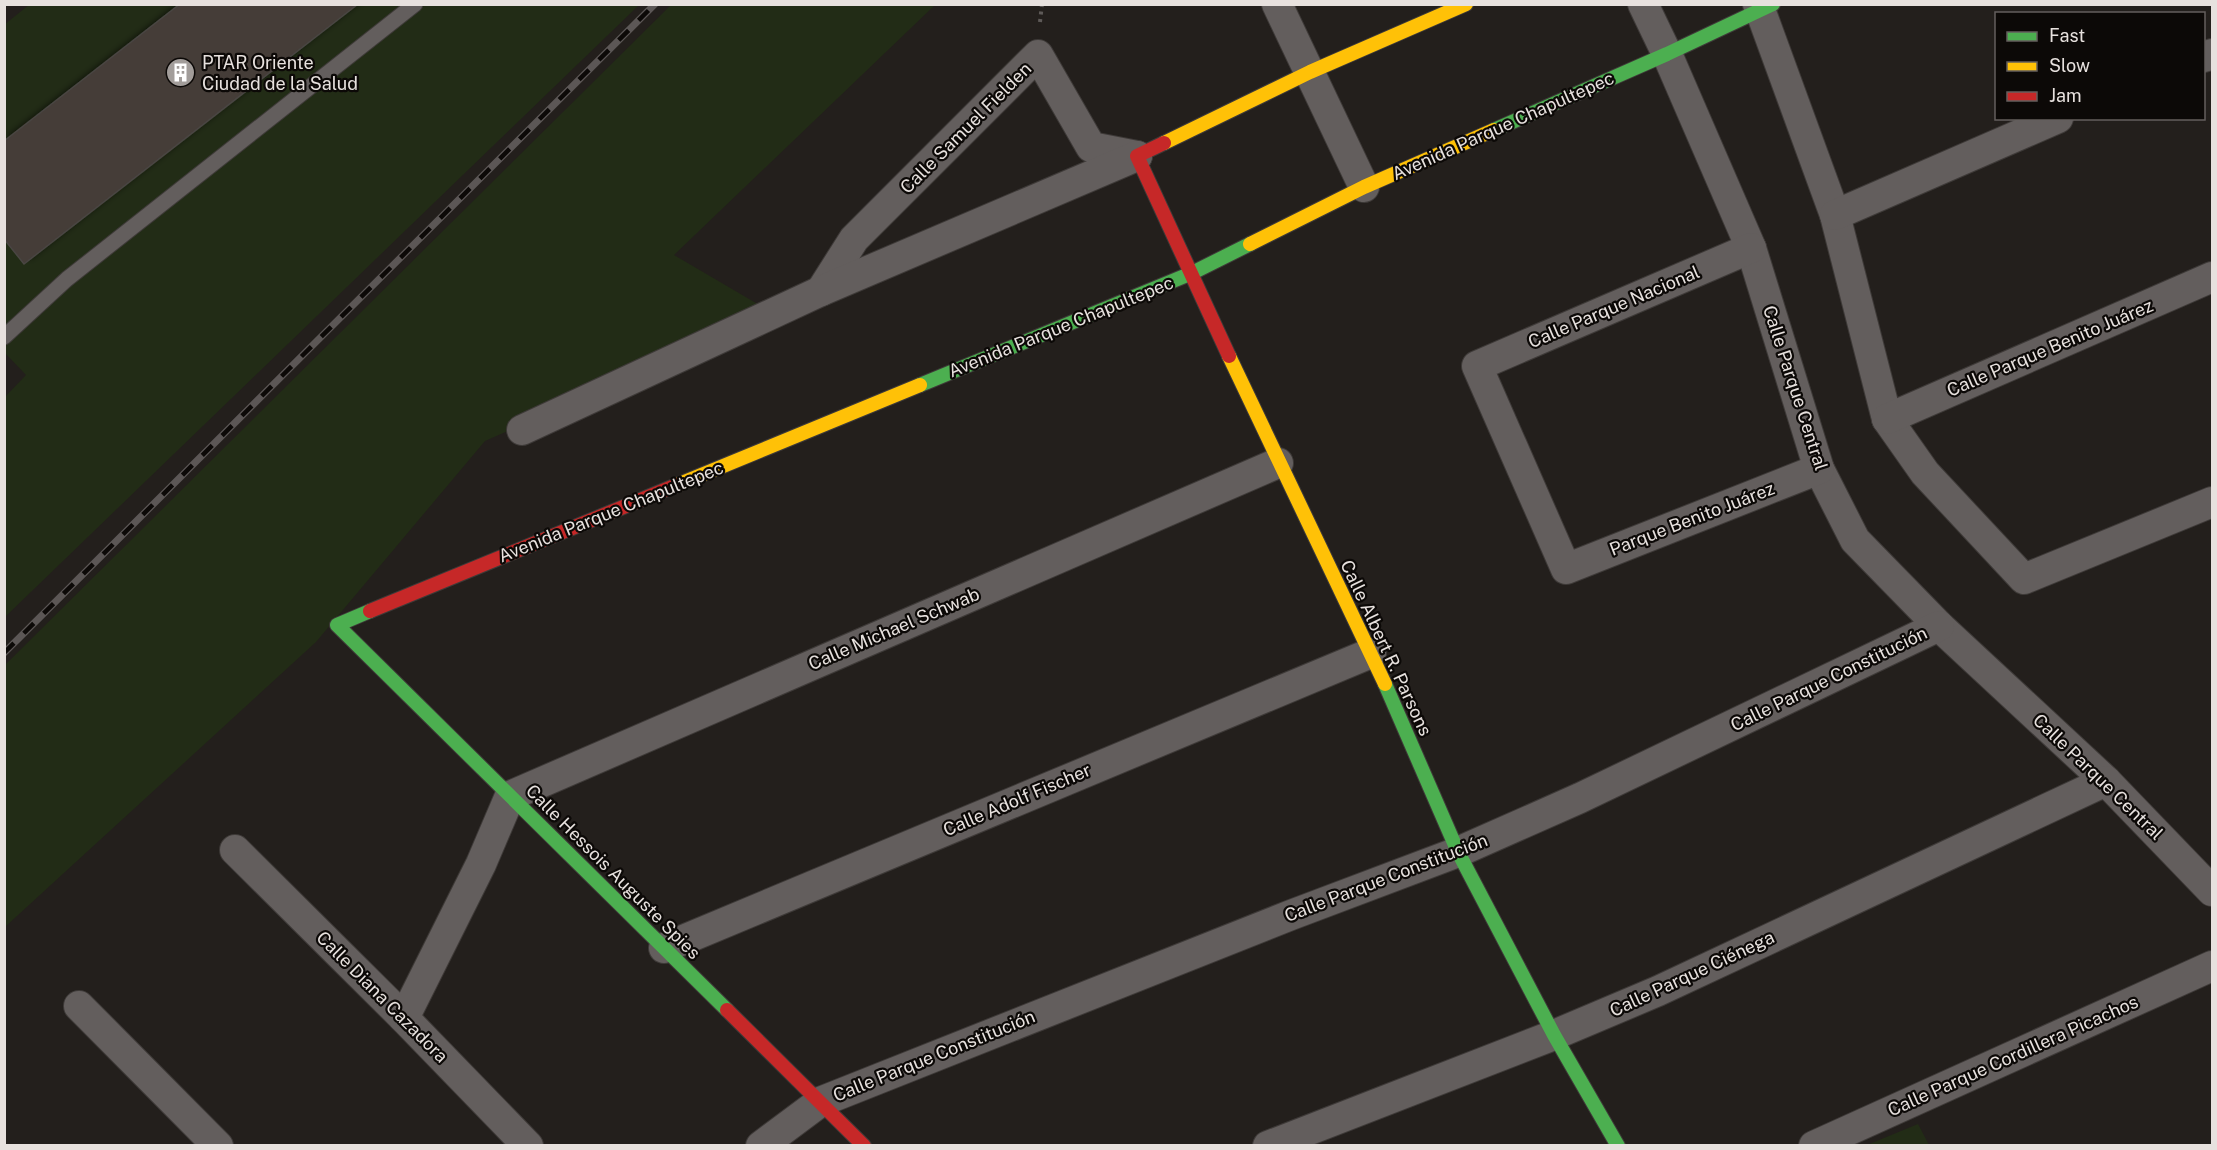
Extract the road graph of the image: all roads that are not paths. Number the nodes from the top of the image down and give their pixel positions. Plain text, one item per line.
1 (415, 4) edge
2 (1277, 4) edge
3 (1466, 4) edge
4 (1643, 4) edge
5 (1764, 6) edge
6 (1667, 54) junction
7 (1310, 72) junction
8 (2053, 120) edge
9 (1137, 156) junction
10 (1364, 187) junction
11 (1835, 215) junction
12 (1751, 248) junction
13 (1192, 273) junction
14 (2212, 278) edge
15 (821, 291) junction
16 (4, 337) edge
17 (1887, 419) junction
18 (522, 430) dead end
19 (1278, 463) junction
20 (1819, 470) junction
21 (2212, 502) edge
22 (1566, 569) joint
23 (337, 625) joint
24 (1939, 626) junction
25 (1371, 653) junction
26 (2106, 780) junction
27 (510, 796) junction
28 (235, 850) dead end
29 (1458, 852) junction
30 (2212, 891) edge
31 (664, 948) junction
32 (2212, 966) edge
33 (79, 1006) dead end
34 (404, 1018) junction
35 (1554, 1035) junction
36 (819, 1102) junction
37 (218, 1146) edge
38 (528, 1146) edge
39 (761, 1146) edge
40 (864, 1146) edge
41 (1268, 1146) edge
42 (1618, 1146) edge
43 (1814, 1146) edge

1 - 16 lane
2 - 7 street
3 - 7 street
4 - 6 street, Calle Parque Central
5 - 6 street, Avenida Parque Chapultepec
5 - 11 street
6 - 10 street, Avenida Parque Chapultepec
6 - 12 street, Calle Parque Central
7 - 9 street
7 - 10 street
8 - 11 street
9 - 13 street, Calle Albert R. Parsons
9 - 15 street
9 - 15 street, Calle Samuel Fielden
10 - 13 street, Avenida Parque Chapultepec
11 - 17 street
12 - 20 street, Calle Parque Central
12 - 22 street, Calle Parque Nacional
13 - 19 street, Calle Albert R. Parsons
13 - 23 street, Avenida Parque Chapultepec
14 - 17 street, Calle Parque Benito Juárez
15 - 18 street
17 - 21 street
19 - 25 street, Calle Albert R. Parsons
19 - 27 street, Calle Michael Schwab
20 - 22 street, Parque Benito Juárez
20 - 24 street, Calle Parque Central
23 - 27 street, Calle Hessois Auguste Spies
24 - 26 street, Calle Parque Central
24 - 29 street, Calle Parque Constitución
25 - 29 street, Calle Albert R. Parsons
25 - 31 street, Calle Adolf Fischer
26 - 30 street, Calle Parque Central
26 - 35 street, Calle Parque Ciénega
27 - 31 street, Calle Hessois Auguste Spies
27 - 34 street
28 - 34 street, Calle Diana Cazadora
29 - 35 street, Calle Albert R. Parsons
29 - 36 street, Calle Parque Constitución
31 - 36 street, Calle Hessois Auguste Spies
32 - 43 street, Calle Parque Cordillera Picachos
33 - 37 street
34 - 38 street, Calle Diana Cazadora
35 - 41 street, Calle Parque Ciénega
35 - 42 street, Calle Albert R. Parsons
36 - 39 street, Calle Parque Constitución
36 - 40 street, Calle Hessois Auguste Spies

